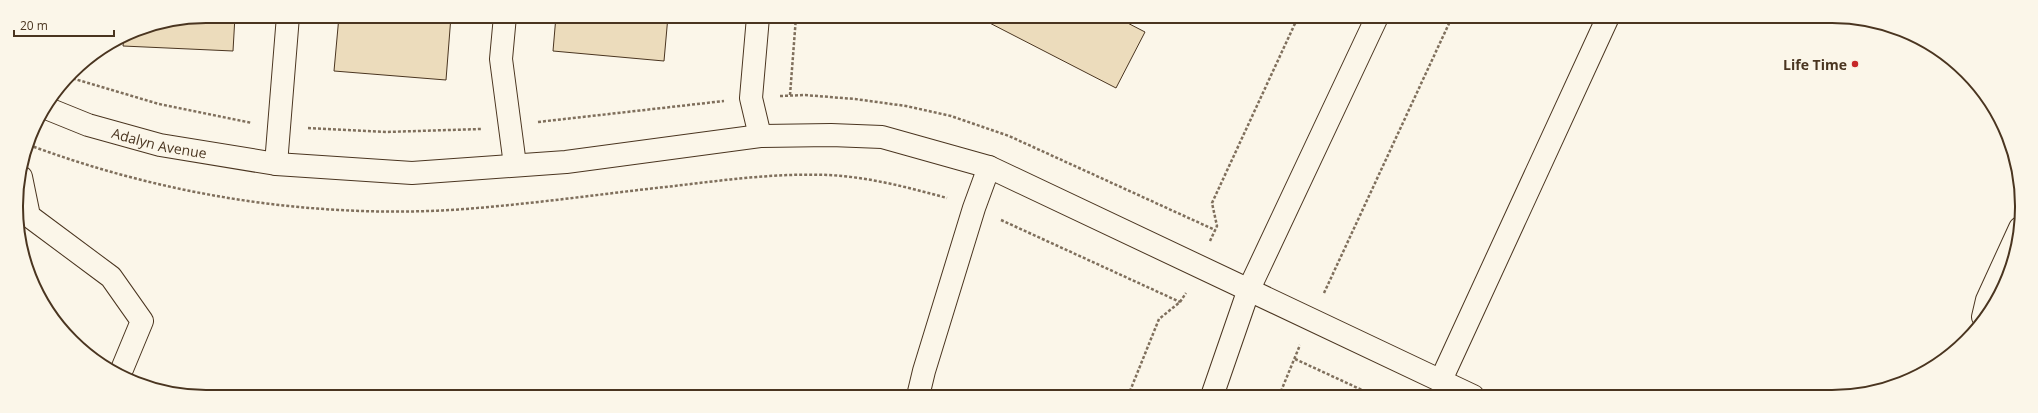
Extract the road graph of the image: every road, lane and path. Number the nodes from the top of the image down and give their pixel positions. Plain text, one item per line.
1 (287, 23) edge
2 (504, 23) edge
3 (757, 23) edge
4 (795, 23) edge
5 (1295, 23) edge
6 (1374, 23) edge
7 (1449, 23) edge
8 (1605, 23) edge
9 (790, 95) dead end
10 (51, 110) edge
11 (760, 136) junction
12 (33, 147) edge
13 (276, 164) junction
14 (515, 165) junction
15 (989, 167) junction
16 (24, 190) edge
17 (974, 208) junction
18 (2006, 261) edge
19 (1198, 266) junction
20 (1249, 289) junction
21 (1994, 291) edge
22 (1180, 302) junction
23 (1311, 318) junction
24 (1295, 359) junction
25 (122, 369) edge
26 (1440, 380) junction
27 (919, 390) edge
28 (1130, 390) edge
29 (1214, 390) edge
30 (1282, 390) edge
31 (1362, 390) edge
32 (1461, 390) edge

1 - 13 street
2 - 14 street
3 - 11 street
4 - 9 path
5 - 19 path
6 - 20 street
7 - 23 path
8 - 26 street
10 - 13 street, Adalyn Avenue
11 - 14 street, Adalyn Avenue
11 - 15 street, Adalyn Avenue
12 - 17 path
13 - 14 street, Adalyn Avenue
15 - 17 street
15 - 19 street, Adalyn Avenue
16 - 25 street
17 - 22 path
17 - 27 street
18 - 21 street
19 - 20 street, Adalyn Avenue
19 - 22 path
20 - 23 street, Adalyn Avenue
20 - 29 street
22 - 28 path
23 - 24 path
23 - 26 street, Adalyn Avenue
24 - 30 path
24 - 31 path
26 - 32 street, Adalyn Avenue

